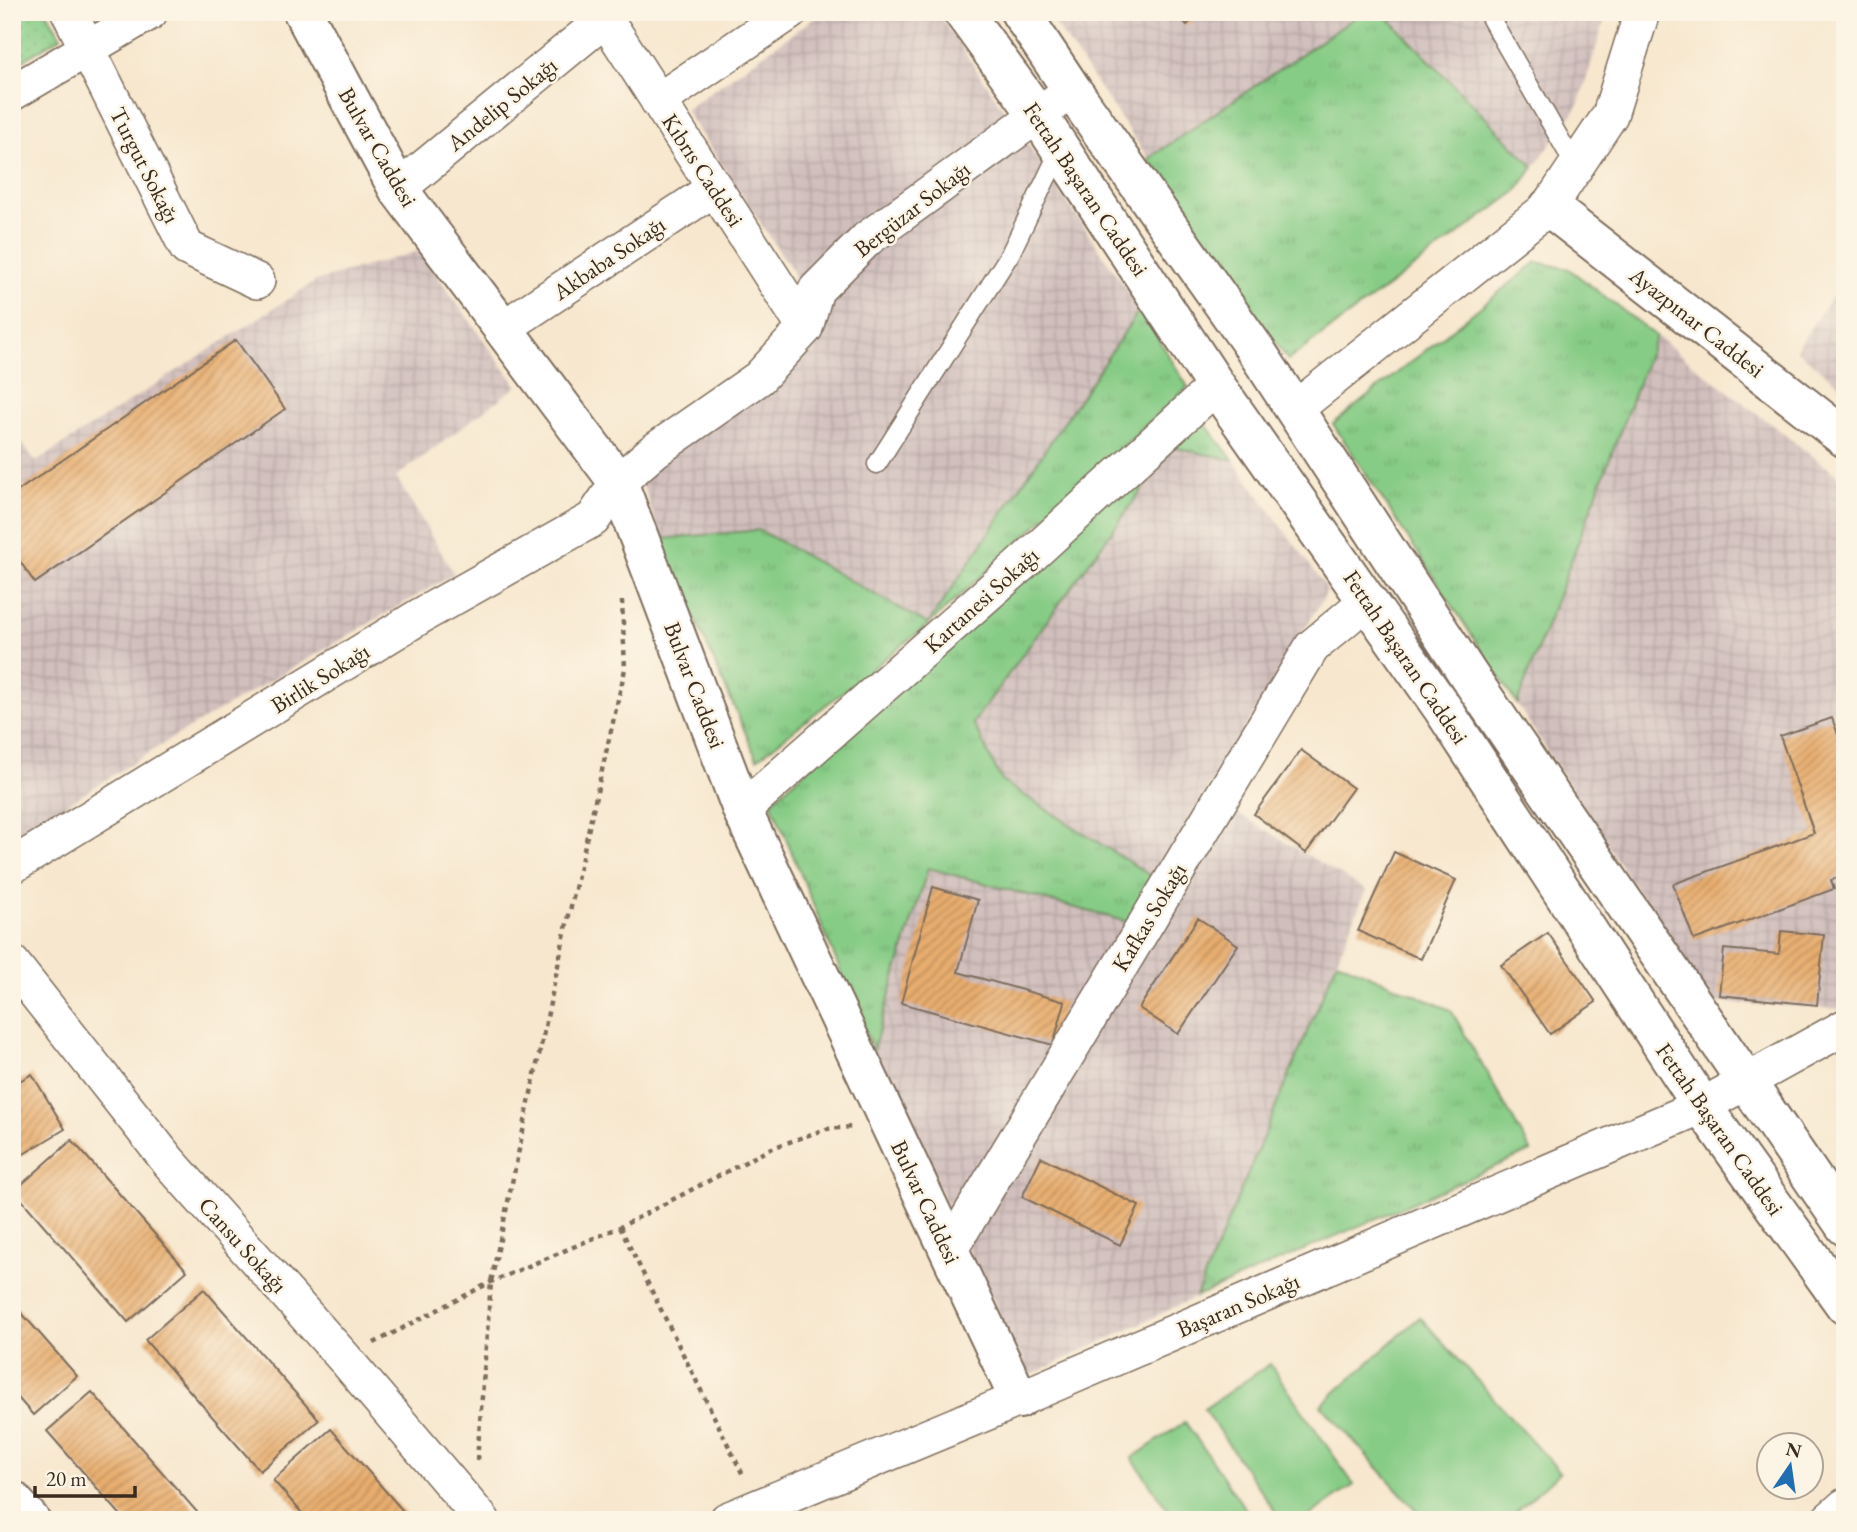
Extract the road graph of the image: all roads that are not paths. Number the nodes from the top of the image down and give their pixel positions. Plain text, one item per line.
1 (69, 12) edge
2 (150, 12) edge
3 (303, 12) edge
4 (790, 12) edge
5 (963, 12) edge
6 (1020, 12) edge
7 (1488, 12) edge
8 (1642, 12) edge
9 (603, 16) edge
10 (88, 49) junction
11 (1072, 90) junction
12 (12, 93) edge
13 (658, 101) junction
14 (1038, 115) junction
15 (1060, 150) junction
16 (1576, 167) junction
17 (715, 188) junction
18 (398, 189) junction
19 (1549, 207) junction
20 (257, 281) dead end
21 (805, 328) junction
22 (502, 329) junction
23 (1216, 386) junction
24 (1295, 409) junction
25 (1845, 438) edge
26 (877, 464) dead end
27 (618, 482) junction
28 (1368, 600) junction
29 (742, 810) junction
30 (12, 866) edge
31 (12, 963) edge
32 (1845, 1027) edge
33 (1745, 1082) junction
34 (1702, 1106) junction
35 (1845, 1226) edge
36 (948, 1251) junction
37 (1845, 1305) edge
38 (1018, 1399) junction
39 (12, 1500) edge
40 (1845, 1506) edge
41 (478, 1515) edge
42 (30, 1520) edge
43 (727, 1520) edge
44 (1829, 1520) edge

1 - 10 street, Turgut Sokağı
2 - 10 street
3 - 18 main road, Bulvar Caddesi
4 - 13 street
5 - 14 main road, Fettah Başaran Caddesi
6 - 11 main road, Fettah Başaran Caddesi
7 - 16 lane
8 - 16 street
9 - 13 street, Kıbrıs Caddesi
9 - 18 street, Andelip Sokağı
10 - 12 street
10 - 20 street, Turgut Sokağı
11 - 14 street, Bergüzar Sokağı
11 - 24 main road, Fettah Başaran Caddesi
13 - 17 street, Kıbrıs Caddesi
14 - 15 main road, Fettah Başaran Caddesi
14 - 21 street, Bergüzar Sokağı
15 - 23 main road, Fettah Başaran Caddesi
15 - 26 lane
16 - 19 street
17 - 21 street, Kıbrıs Caddesi
17 - 22 street, Akbaba Sokağı
18 - 22 main road, Bulvar Caddesi
19 - 24 street
19 - 25 main road, Ayazpınar Caddesi
21 - 27 street, Bergüzar Sokağı
22 - 27 main road, Bulvar Caddesi
23 - 28 main road, Fettah Başaran Caddesi
23 - 29 street, Kartanesi Sokağı
24 - 33 main road, Fettah Başaran Caddesi
27 - 29 main road, Bulvar Caddesi
27 - 30 street, Birlik Sokağı
28 - 34 main road, Fettah Başaran Caddesi
28 - 36 street, Kafkas Sokağı
29 - 36 main road, Bulvar Caddesi
31 - 41 street, Cansu Sokağı
32 - 33 street, Başaran Sokağı
33 - 34 street, Başaran Sokağı
33 - 35 main road, Fettah Başaran Caddesi
34 - 37 main road, Fettah Başaran Caddesi
34 - 38 street, Başaran Sokağı
36 - 38 main road, Bulvar Caddesi
38 - 43 street, Başaran Sokağı
39 - 42 main road
40 - 44 street

